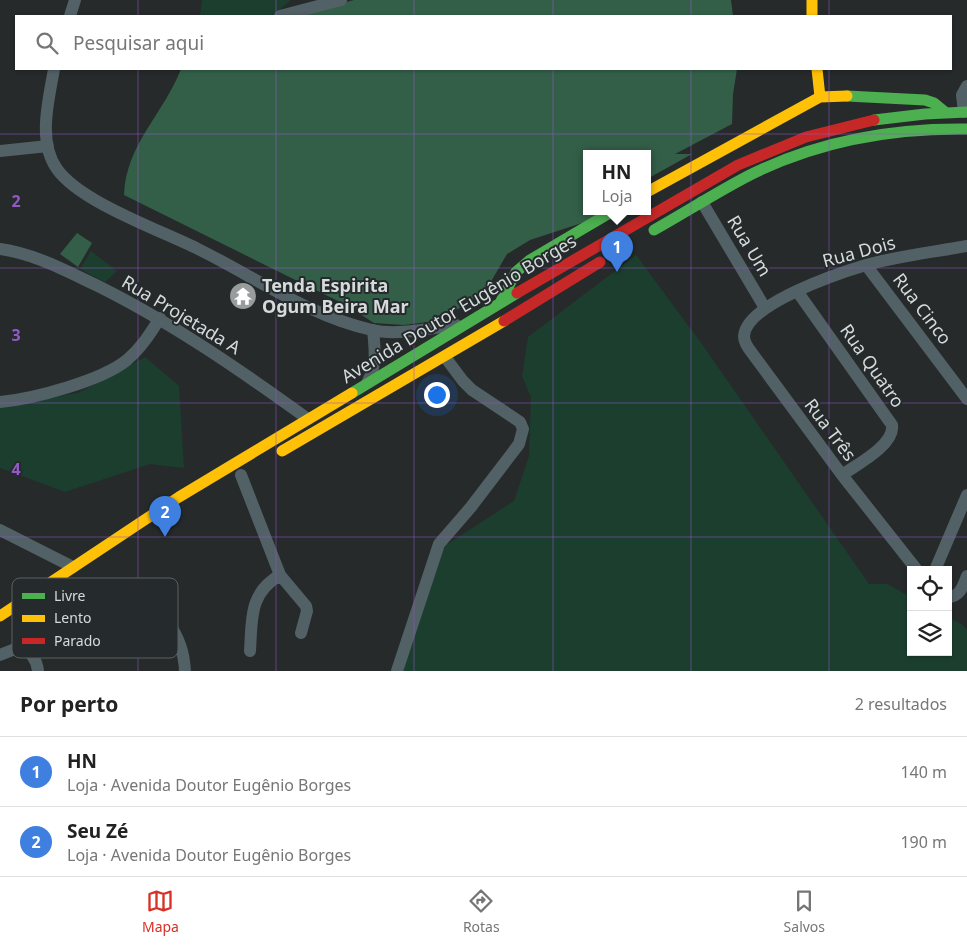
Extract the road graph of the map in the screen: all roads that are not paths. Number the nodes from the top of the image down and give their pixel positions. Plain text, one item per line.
1 (74, 0) edge
2 (341, 0) edge
3 (812, 0) edge
4 (70, 15) edge
5 (284, 15) edge
6 (812, 15) edge
7 (54, 70) edge
8 (817, 70) edge
9 (967, 86) edge
10 (820, 97) junction
11 (945, 112) junction
12 (965, 112) edge
13 (967, 129) edge
14 (48, 146) junction
15 (0, 151) edge
16 (651, 190) edge
17 (702, 202) junction
18 (606, 215) edge
19 (651, 215) edge
20 (651, 215) edge
21 (642, 237) dead end
22 (967, 246) edge
23 (0, 249) edge
24 (608, 257) dead end
25 (866, 265) junction
26 (797, 291) junction
27 (500, 303) junction
28 (766, 308) junction
29 (160, 318) junction
30 (469, 324) junction
31 (373, 330) junction
32 (445, 357) junction
33 (367, 385) junction
34 (967, 399) edge
35 (0, 402) edge
36 (308, 419) junction
37 (275, 455) dead end
38 (241, 475) dead end
39 (842, 475) junction
40 (967, 495) edge
41 (0, 530) edge
42 (914, 566) edge
43 (937, 566) edge
44 (73, 567) junction
45 (280, 575) junction
46 (967, 576) edge
47 (57, 578) edge
48 (952, 597) edge
49 (12, 608) edge
50 (0, 616) edge
51 (301, 633) dead end
52 (178, 640) edge
53 (12, 650) edge
54 (250, 651) dead end
55 (0, 655) edge
56 (33, 658) edge
57 (38, 671) edge
58 (185, 671) edge
59 (397, 671) edge

1 - 4 street
2 - 5 street
3 - 6 main road
7 - 14 street
8 - 10 main road
9 - 12 street
10 - 11 main road
10 - 16 main road
11 - 12 main road, Avenida Doutor Eugênio Borges
11 - 19 main road, Avenida Doutor Eugênio Borges
13 - 17 main road
14 - 15 street
14 - 31 street
17 - 21 main road
17 - 28 street, Rua Um
18 - 27 main road
20 - 27 main road, Avenida Doutor Eugênio Borges
22 - 25 street, Rua Dois
23 - 29 street, Rua Projetada A
24 - 32 main road, Avenida Doutor Eugênio Borges
25 - 26 street, Rua Dois
25 - 34 street, Rua Cinco
26 - 28 street, Rua Dois
26 - 39 street, Rua Quatro
27 - 30 main road, Avenida Doutor Eugênio Borges
28 - 39 street, Rua Três
29 - 35 street
29 - 36 street, Rua Projetada A
30 - 31 street
30 - 33 main road, Avenida Doutor Eugênio Borges
31 - 33 street
32 - 37 main road, Avenida Doutor Eugênio Borges
32 - 59 street
33 - 36 main road, Avenida Doutor Eugênio Borges
36 - 44 main road, Avenida Doutor Eugênio Borges
38 - 45 street
39 - 42 street, Rua Três
40 - 43 street
41 - 44 street
44 - 47 main road, Avenida Doutor Eugênio Borges
45 - 51 street
45 - 54 street
46 - 48 street
49 - 50 main road, Avenida Doutor Eugênio Borges
52 - 58 street
53 - 55 street
56 - 57 street

